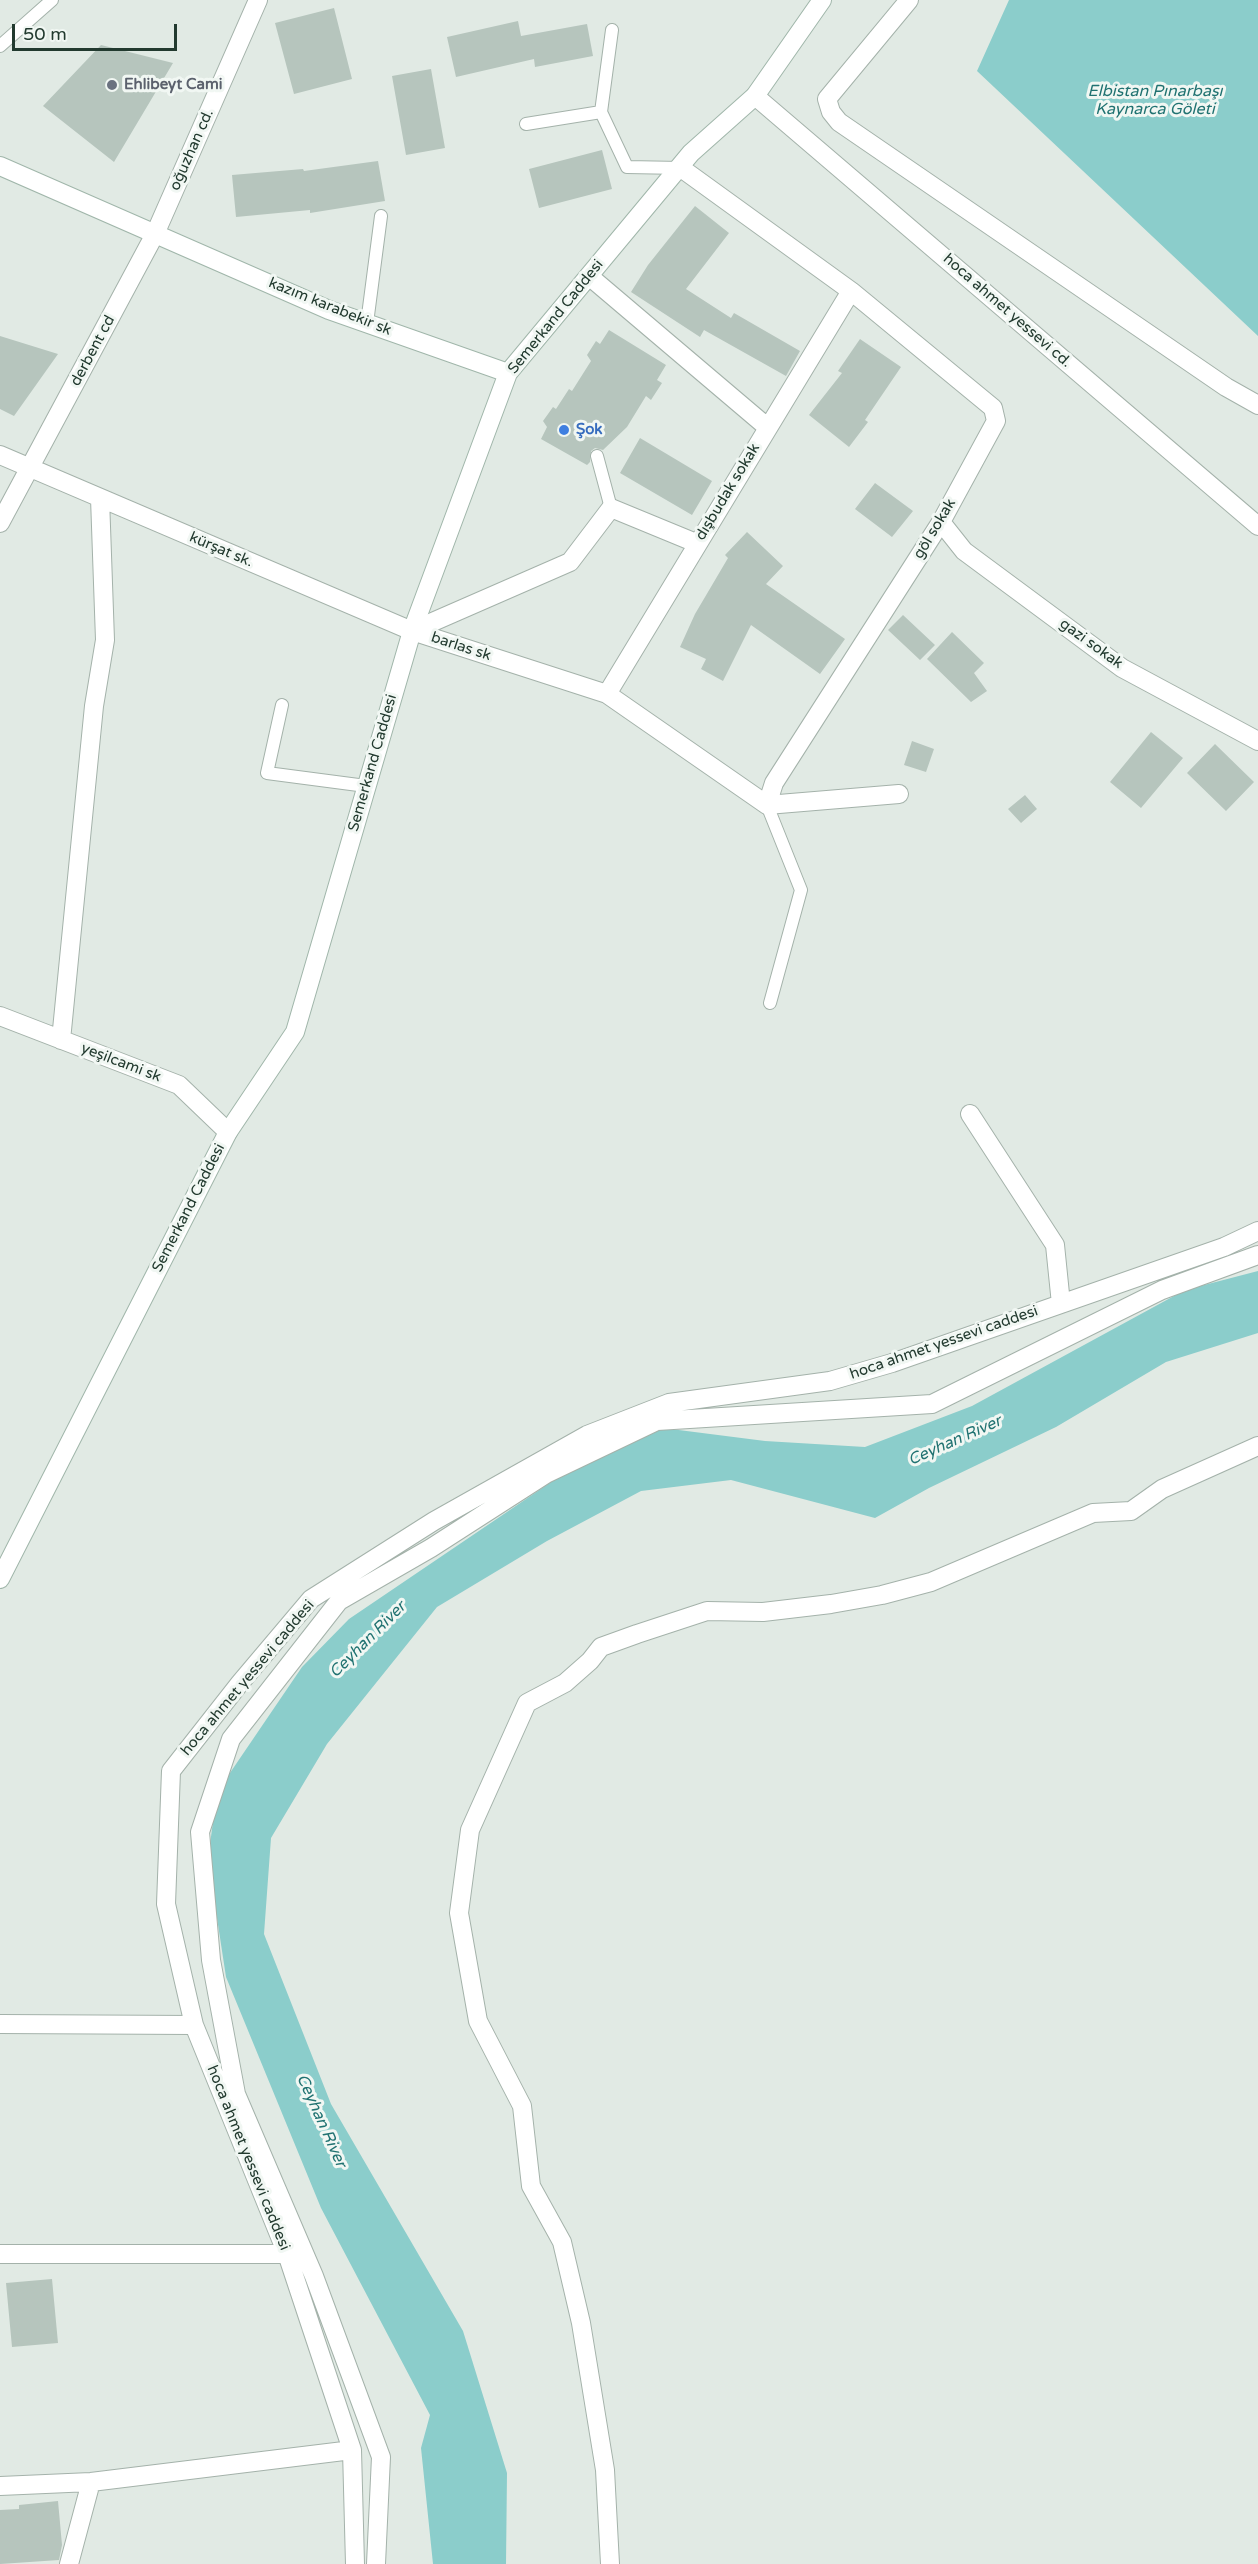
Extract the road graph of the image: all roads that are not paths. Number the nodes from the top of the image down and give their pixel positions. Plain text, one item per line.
1 (52, 0) edge
2 (258, 0) edge
3 (822, 0) edge
4 (909, 0) edge
5 (612, 30) dead end
6 (0, 46) edge
7 (755, 96) junction
8 (601, 112) junction
9 (526, 124) dead end
10 (0, 166) edge
11 (681, 168) junction
12 (381, 216) dead end
13 (155, 234) junction
14 (589, 276) junction
15 (851, 291) junction
16 (367, 323) junction
17 (508, 373) junction
18 (1258, 405) edge
19 (767, 427) junction
20 (0, 455) edge
21 (597, 456) dead end
22 (30, 469) junction
23 (100, 498) junction
24 (610, 508) junction
25 (941, 522) junction
26 (0, 523) edge
27 (1258, 526) edge
28 (696, 543) junction
29 (412, 631) junction
30 (607, 694) junction
31 (282, 705) dead end
32 (1258, 741) edge
33 (366, 786) junction
34 (899, 795) dead end
35 (767, 805) junction
36 (770, 1004) dead end
37 (0, 1016) edge
38 (61, 1040) junction
39 (970, 1114) dead end
40 (228, 1132) junction
41 (1258, 1231) edge
42 (1258, 1255) edge
43 (1061, 1304) junction
44 (1258, 1446) edge
45 (0, 1579) edge
46 (0, 2024) edge
47 (194, 2025) junction
48 (0, 2254) edge
49 (287, 2254) junction
50 (352, 2450) junction
51 (91, 2482) junction
52 (0, 2486) edge
53 (69, 2564) edge
54 (355, 2564) edge
55 (376, 2564) edge
56 (610, 2564) edge

1 - 6 lane
2 - 13 street, oğuzhan cd.
3 - 7 street, Semerkand Caddesi
4 - 18 street
5 - 8 lane
7 - 11 street, Semerkand Caddesi
7 - 27 street, hoca ahmet yessevi cd.
8 - 9 lane
8 - 11 lane
10 - 13 street, kazım karabekir sk
11 - 14 street, Semerkand Caddesi
11 - 15 street, göl sokak
12 - 16 lane
13 - 16 street, kazım karabekir sk
13 - 22 street, derbent cd
14 - 17 street, Semerkand Caddesi
14 - 19 street
15 - 19 street, dışbudak sokak
15 - 25 street, göl sokak
16 - 17 street, kazım karabekir sk
17 - 29 street, Semerkand Caddesi
19 - 28 street, dışbudak sokak
20 - 22 street, kürşat sk.
21 - 24 lane
22 - 23 street, kürşat sk.
22 - 26 street, derbent cd
23 - 29 street, kürşat sk.
23 - 38 street
24 - 28 street
24 - 29 street, barlas sk
25 - 32 street, gazi sokak
25 - 35 street, göl sokak
28 - 30 street, dışbudak sokak
29 - 30 street, barlas sk
29 - 33 street, Semerkand Caddesi
30 - 35 street, barlas sk
31 - 33 lane
33 - 40 street, Semerkand Caddesi
34 - 35 street
35 - 36 lane
37 - 38 street, yeşilcami sk
38 - 40 street, yeşilcami sk
39 - 43 street
40 - 45 street, Semerkand Caddesi
41 - 43 street, hoca ahmet yessevi caddesi
42 - 55 street
43 - 47 street, hoca ahmet yessevi caddesi
44 - 56 street
46 - 47 street
47 - 49 street, hoca ahmet yessevi caddesi
48 - 49 street
49 - 50 street, hoca ahmet yessevi caddesi
50 - 51 street
50 - 54 street, hoca ahmet yessevi caddesi
51 - 52 street
51 - 53 street

